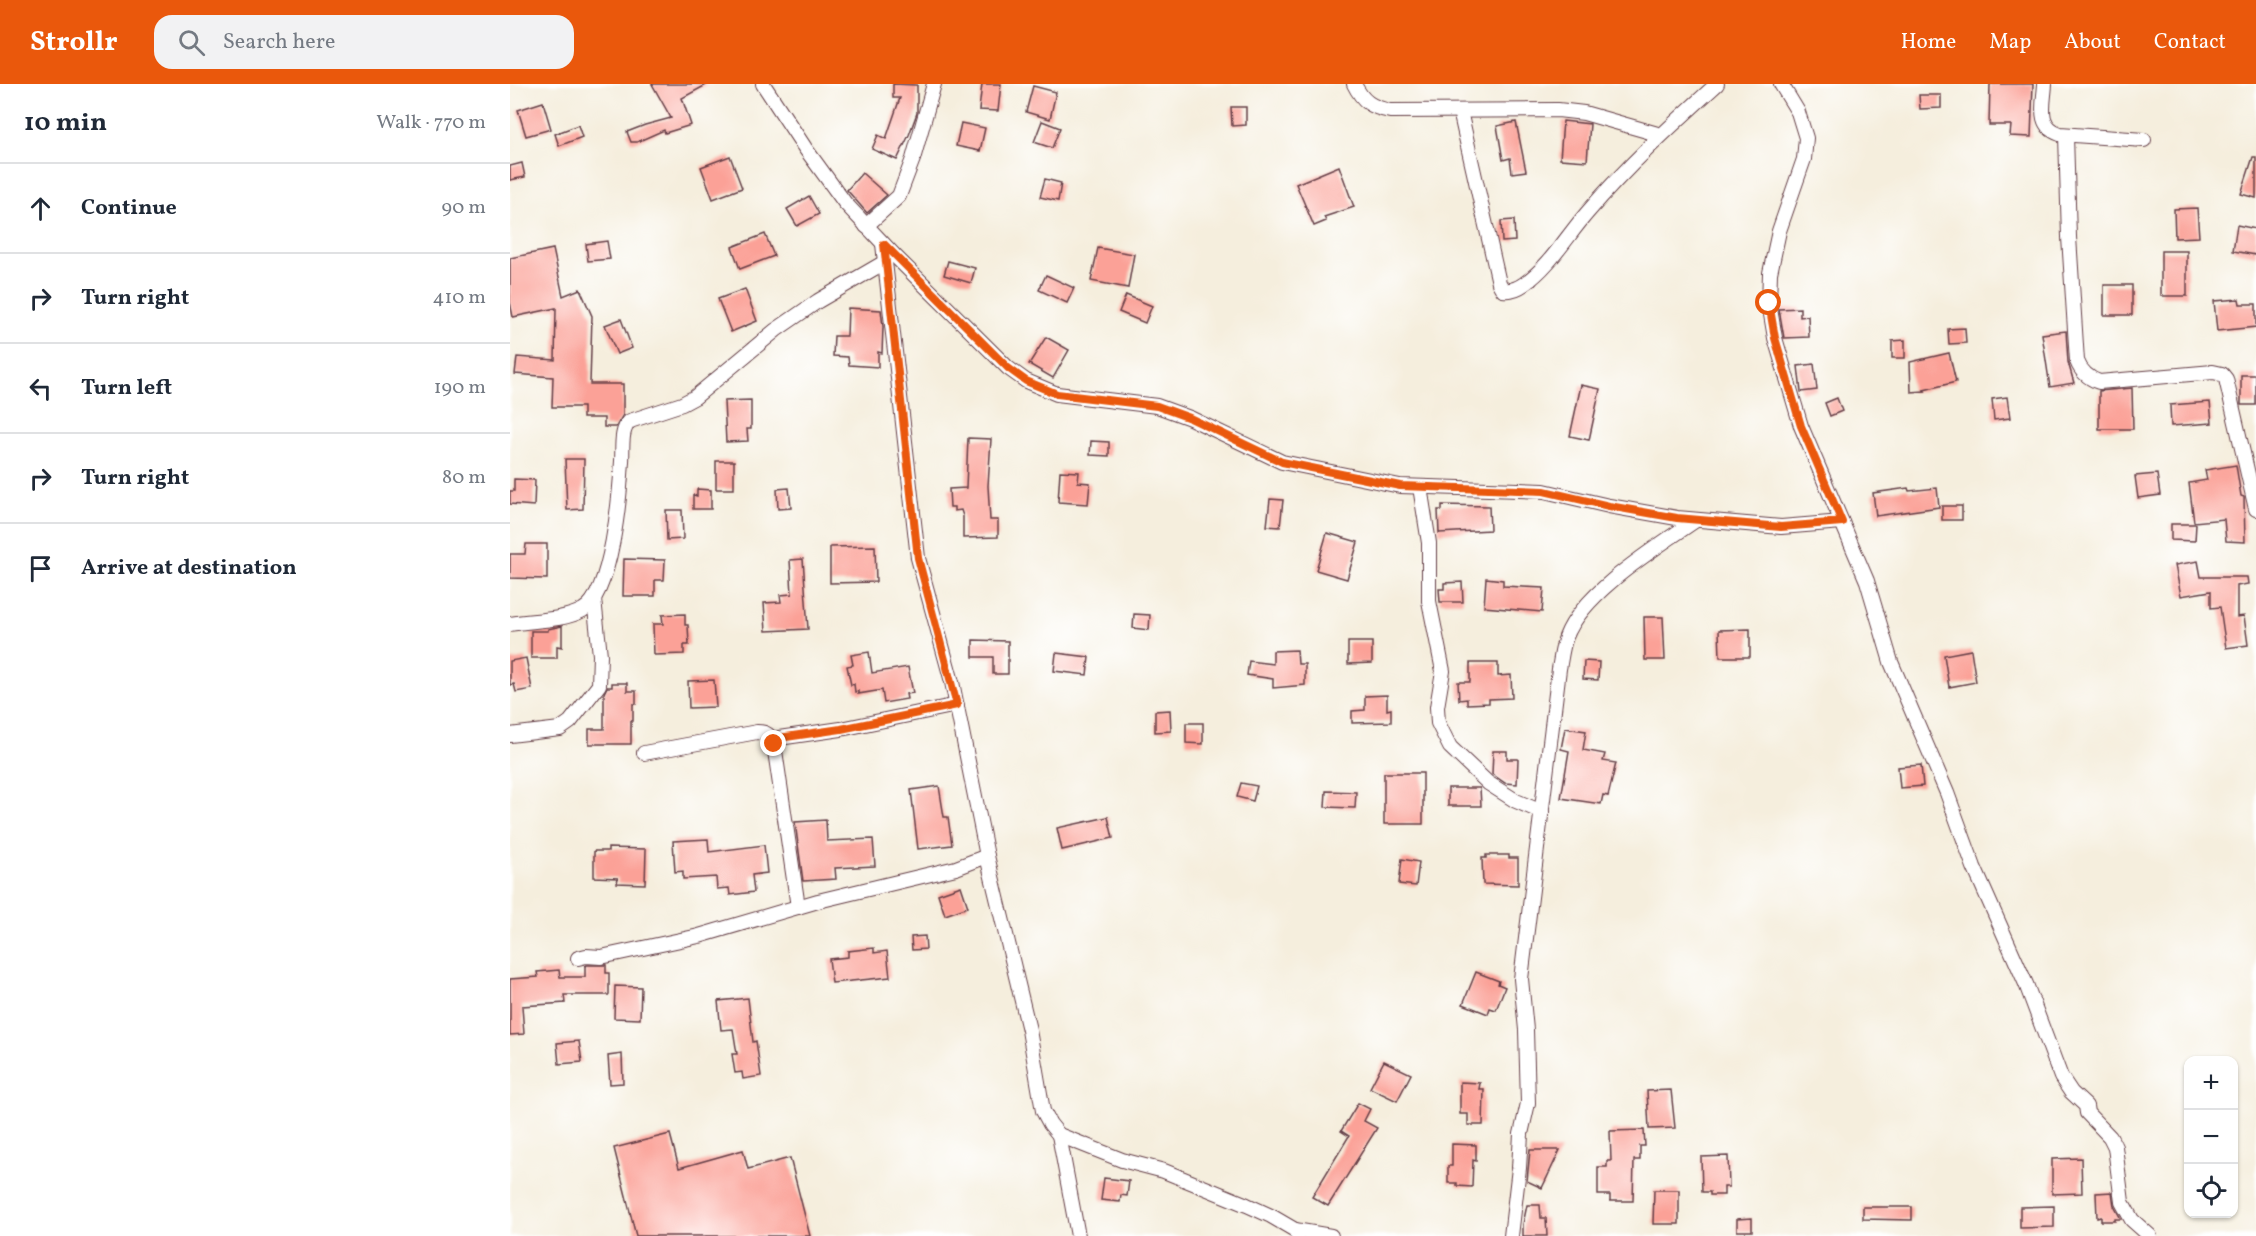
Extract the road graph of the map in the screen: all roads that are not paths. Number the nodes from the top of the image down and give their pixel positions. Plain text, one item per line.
1 (763, 84) edge
2 (934, 84) edge
3 (1354, 84) edge
4 (1717, 84) edge
5 (1781, 84) edge
6 (2045, 84) edge
7 (1460, 111) junction
8 (1661, 135) junction
9 (2066, 135) junction
10 (2144, 140) dead end
11 (866, 226) junction
12 (884, 244) junction
13 (885, 262) junction
14 (1420, 487) junction
15 (2256, 509) edge
16 (1696, 520) junction
17 (1842, 522) junction
18 (594, 599) junction
19 (510, 624) edge
20 (957, 705) junction
21 (510, 735) edge
22 (772, 739) junction
23 (645, 753) dead end
24 (1542, 812) junction
25 (987, 856) junction
26 (798, 907) junction
27 (578, 958) dead end
28 (1059, 1135) junction
29 (1297, 1233) edge
30 (1078, 1236) edge
31 (1331, 1236) edge
32 (1511, 1236) edge
33 (2150, 1236) edge

1 - 11 street
2 - 11 street
3 - 7 street
4 - 8 street
5 - 17 street
6 - 9 street
7 - 8 street
7 - 8 street
9 - 10 street
9 - 15 street
11 - 12 street
12 - 13 street
12 - 14 street
13 - 18 street
13 - 20 street
14 - 16 street
14 - 24 street
16 - 17 street
16 - 24 street
17 - 33 street
18 - 19 street
18 - 21 street
20 - 22 street
20 - 25 street
22 - 23 street
22 - 26 street
24 - 32 street
25 - 26 street
25 - 28 street
26 - 27 street
28 - 29 street
28 - 30 street
29 - 31 street

